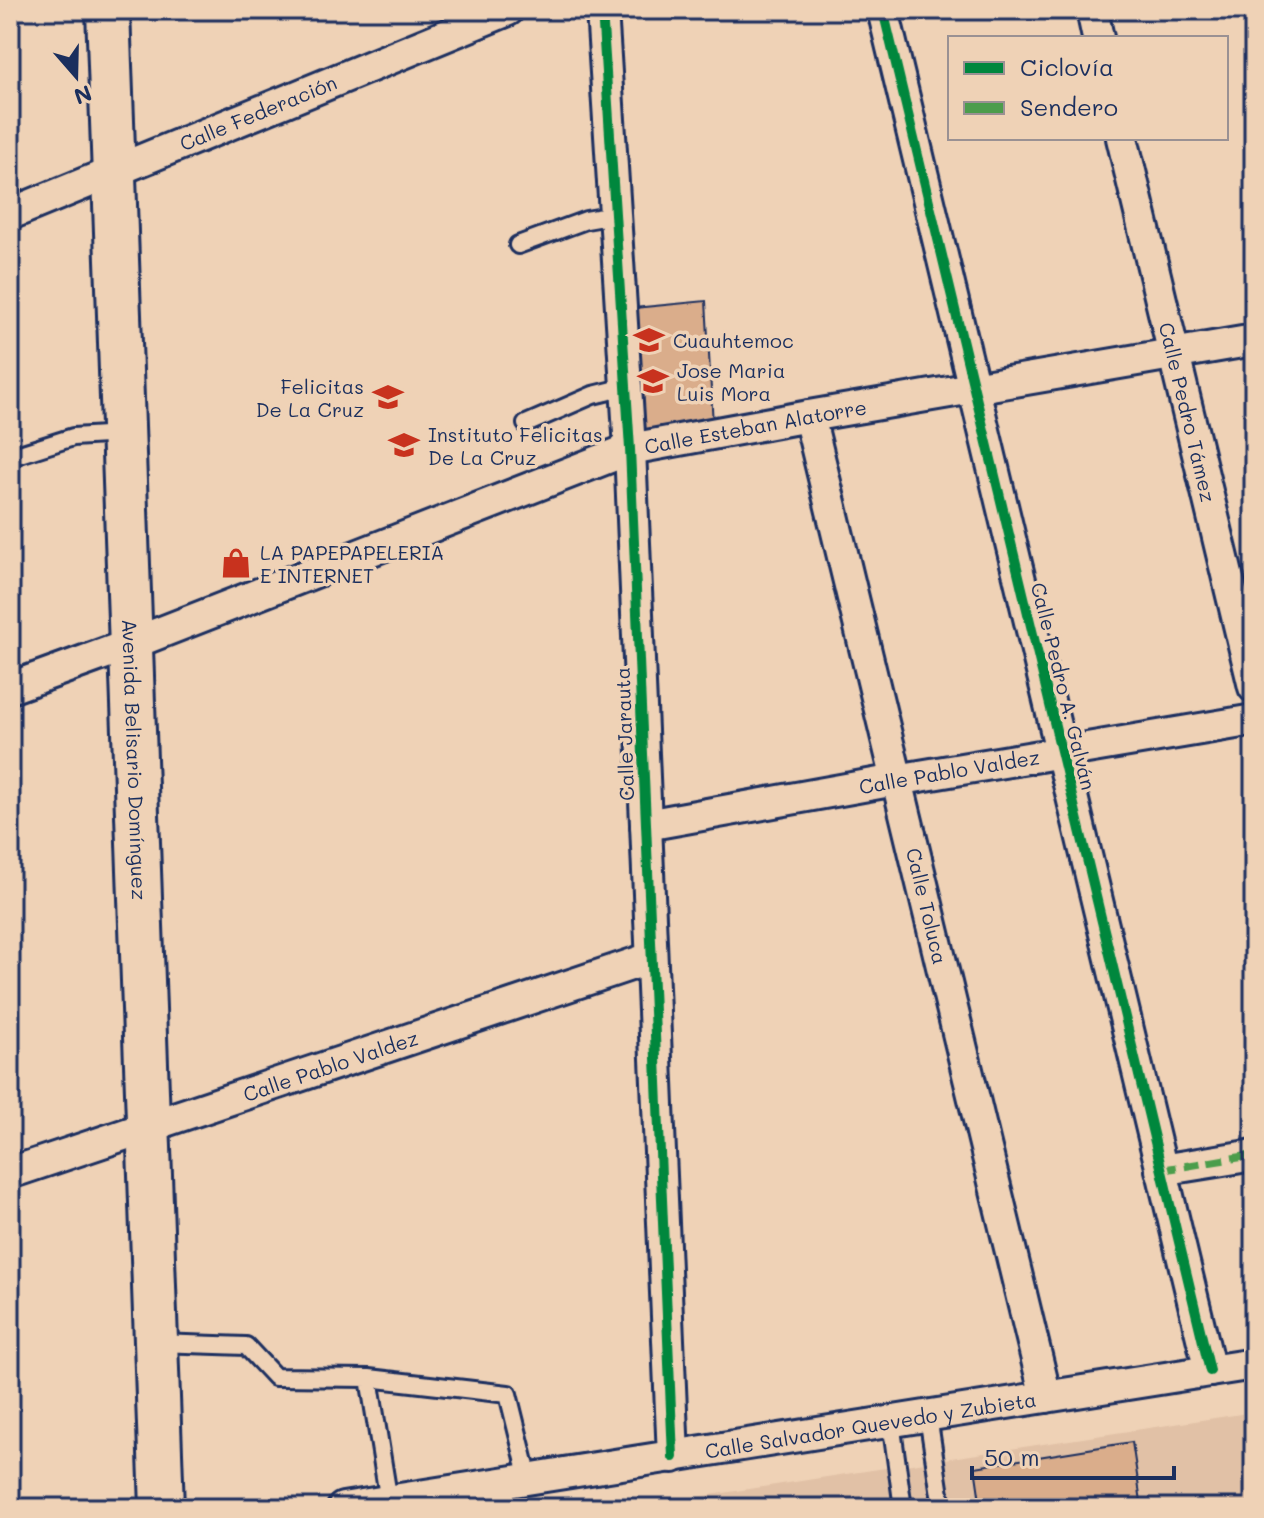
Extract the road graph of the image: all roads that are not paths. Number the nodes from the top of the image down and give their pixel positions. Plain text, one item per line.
1 (108, 10) edge
2 (508, 10) edge
3 (602, 10) edge
4 (883, 10) edge
5 (1092, 10) edge
6 (1098, 36) edge
7 (1122, 140) edge
8 (115, 171) junction
9 (10, 214) edge
10 (615, 215) junction
11 (518, 245) dead end
12 (1254, 340) edge
13 (1174, 353) junction
14 (626, 387) junction
15 (973, 387) junction
16 (809, 416) junction
17 (526, 424) dead end
18 (124, 434) junction
19 (630, 449) junction
20 (10, 457) edge
21 (131, 644) junction
22 (1254, 687) edge
23 (10, 688) edge
24 (1254, 720) edge
25 (1061, 752) junction
26 (896, 780) junction
27 (646, 825) junction
28 (651, 958) junction
29 (148, 1126) junction
30 (1254, 1155) edge
31 (1161, 1170) junction
32 (10, 1173) edge
33 (157, 1343) junction
34 (1254, 1364) edge
35 (1210, 1371) junction
36 (369, 1378) junction
37 (1046, 1397) junction
38 (928, 1416) junction
39 (891, 1422) junction
40 (673, 1457) junction
41 (529, 1479) junction
42 (389, 1502) junction
43 (162, 1508) edge
44 (343, 1508) edge
45 (903, 1508) edge
46 (942, 1508) edge

1 - 8 main road, Avenida Belisario Domínguez
2 - 8 street, Calle Federación
3 - 10 street, Calle Jarauta
4 - 15 street, Calle Pedro A. Galván
5 - 6 street
7 - 13 street, Calle Pedro Támez
8 - 9 street, Calle Federación
8 - 18 main road, Avenida Belisario Domínguez
10 - 11 lane
10 - 14 street, Calle Jarauta
12 - 13 street, Calle Esteban Alatorre
13 - 15 street, Calle Esteban Alatorre
13 - 22 street, Calle Pedro Támez
14 - 17 lane
14 - 19 street, Calle Jarauta
15 - 16 street, Calle Esteban Alatorre
15 - 25 street, Calle Pedro A. Galván
16 - 19 street, Calle Esteban Alatorre
16 - 26 street, Calle Toluca
18 - 20 lane
18 - 21 main road, Avenida Belisario Domínguez
19 - 21 street, Calle Esteban Alatorre
19 - 27 street, Calle Jarauta
21 - 23 street, Calle Esteban Alatorre
21 - 29 main road, Avenida Belisario Domínguez
24 - 25 street, Calle Pablo Valdez
25 - 26 street, Calle Pablo Valdez
25 - 31 street, Calle Pedro A. Galván
26 - 27 street, Calle Pablo Valdez
26 - 37 street, Calle Toluca
27 - 28 street, Calle Jarauta
28 - 29 street, Calle Pablo Valdez
28 - 40 street, Calle Jarauta
29 - 32 street, Calle Pablo Valdez
29 - 33 main road, Avenida Belisario Domínguez
30 - 31 street
31 - 35 street, Calle Pedro A. Galván
33 - 36 lane
33 - 43 main road, Avenida Belisario Domínguez
34 - 35 street, Calle Salvador Quevedo y Zubieta
35 - 37 street, Calle Salvador Quevedo y Zubieta
36 - 41 lane
36 - 42 lane
37 - 38 street, Calle Salvador Quevedo y Zubieta
38 - 39 street, Calle Salvador Quevedo y Zubieta
38 - 46 lane
39 - 40 street, Calle Salvador Quevedo y Zubieta
39 - 45 lane
40 - 41 street, Calle Salvador Quevedo y Zubieta
41 - 42 street, Calle Salvador Quevedo y Zubieta
42 - 44 street, Calle Salvador Quevedo y Zubieta

